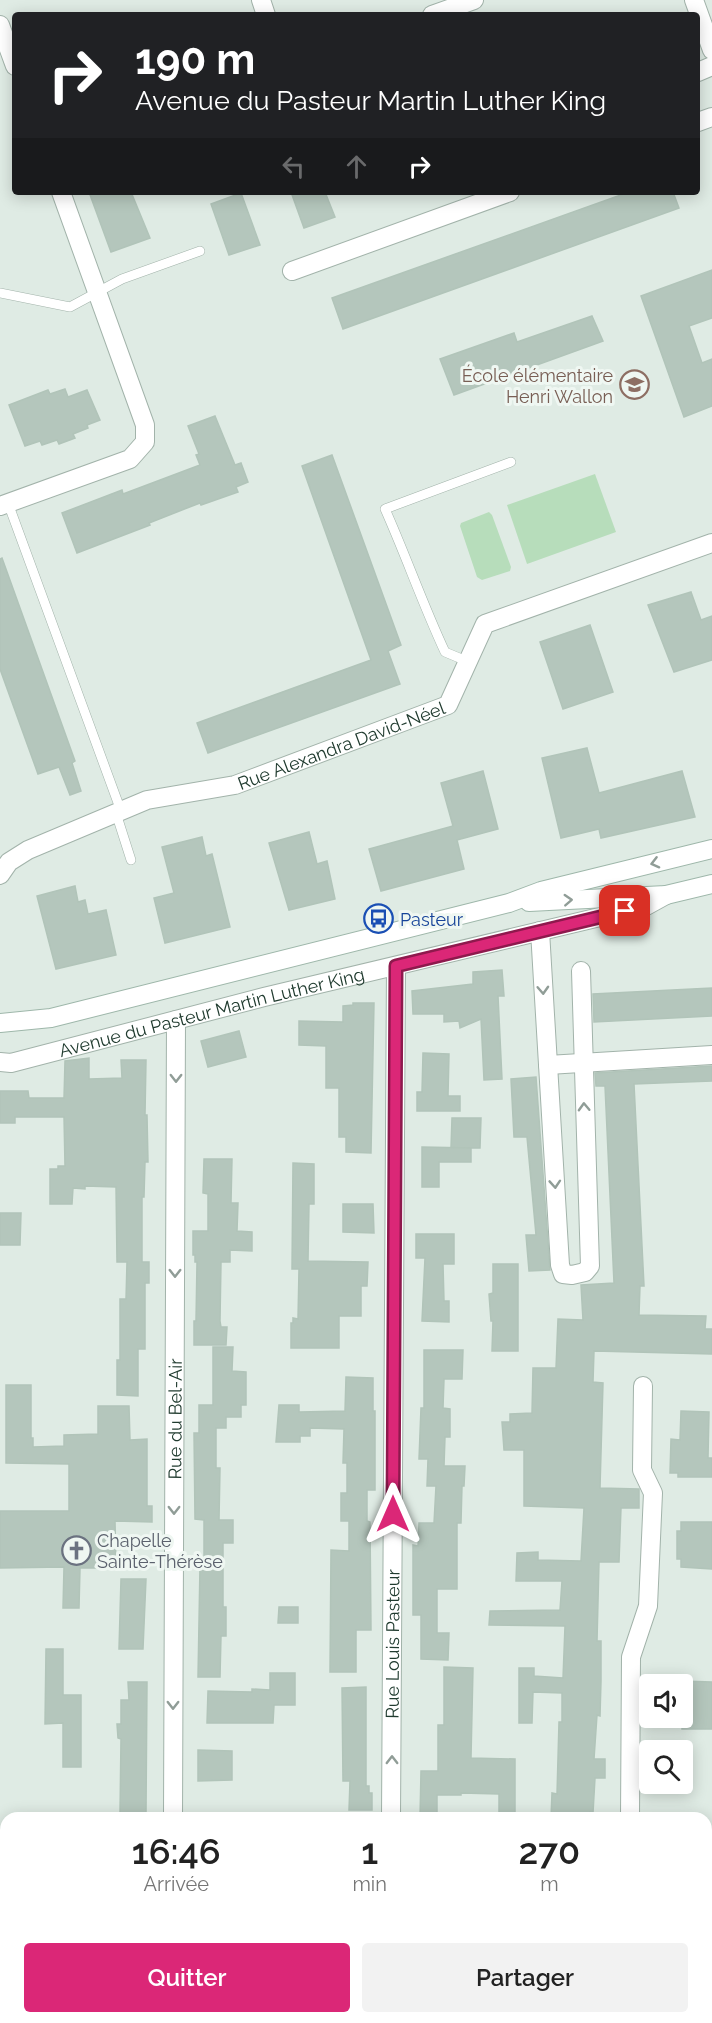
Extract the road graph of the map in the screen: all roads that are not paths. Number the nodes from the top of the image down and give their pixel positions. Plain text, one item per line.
1 (474, 0) edge
2 (440, 12) edge
3 (700, 17) edge
4 (0, 25) edge
5 (712, 50) edge
6 (12, 58) edge
7 (62, 195) edge
8 (502, 195) edge
9 (200, 251) dead end
10 (291, 271) dead end
11 (0, 293) edge
12 (96, 293) junction
13 (511, 462) dead end
14 (4, 505) edge
15 (712, 543) edge
16 (469, 662) junction
17 (119, 812) junction
18 (712, 849) edge
19 (131, 860) dead end
20 (0, 875) edge
21 (712, 884) edge
22 (666, 895) junction
23 (509, 903) junction
24 (540, 931) junction
25 (396, 966) junction
26 (581, 971) dead end
27 (176, 1020) junction
28 (0, 1023) edge
29 (712, 1055) edge
30 (0, 1062) edge
31 (583, 1062) junction
32 (548, 1065) junction
33 (643, 1386) dead end
34 (173, 1812) edge
35 (392, 1812) edge
36 (630, 1812) edge

1 - 2 street
3 - 5 street
4 - 6 street
7 - 12 street
8 - 10 street
9 - 12 lane
11 - 12 lane
12 - 14 street
13 - 16 lane
14 - 17 lane
15 - 16 street, Rue Alexandra David-Néel
16 - 17 street, Rue Alexandra David-Néel
17 - 19 lane
17 - 20 street, Rue Alexandra David-Néel
18 -> 23 street, Avenue du Pasteur Martin Luther King
21 - 22 street, Avenue du Pasteur Martin Luther King
23 -> 22 street, Avenue du Pasteur Martin Luther King
22 - 24 street, Avenue du Pasteur Martin Luther King
23 - 28 street, Avenue du Pasteur Martin Luther King
24 - 25 street, Avenue du Pasteur Martin Luther King
24 -> 32 street
25 - 27 street, Avenue du Pasteur Martin Luther King
35 -> 25 street, Rue Louis Pasteur
26 - 31 street
27 - 30 street, Avenue du Pasteur Martin Luther King
27 -> 34 street, Rue du Bel-Air
29 - 31 street
31 - 32 street
32 -> 31 street
33 - 36 street

